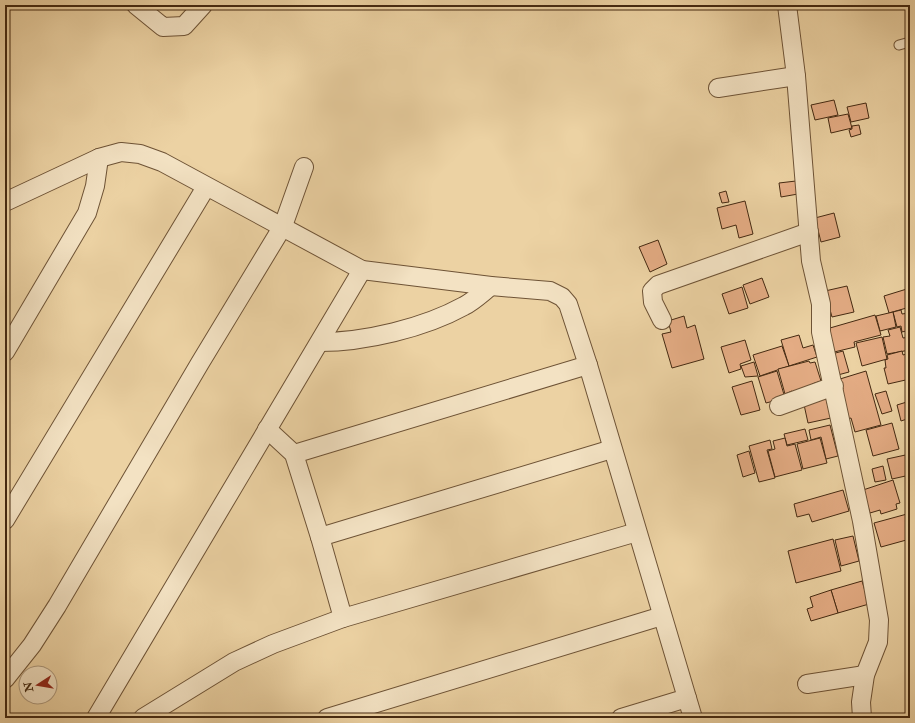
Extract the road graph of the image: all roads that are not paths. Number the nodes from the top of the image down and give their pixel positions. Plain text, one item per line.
1 (136, 5) edge
2 (203, 5) edge
3 (787, 5) edge
4 (910, 42) edge
5 (899, 45) dead end
6 (796, 76) junction
7 (718, 88) dead end
8 (99, 158) junction
9 (304, 166) dead end
10 (206, 187) junction
11 (5, 202) edge
12 (283, 226) junction
13 (808, 232) junction
14 (362, 270) junction
15 (491, 286) junction
16 (662, 320) dead end
17 (320, 342) junction
18 (5, 352) edge
19 (588, 365) junction
20 (834, 386) junction
21 (780, 406) dead end
22 (267, 429) junction
23 (612, 449) junction
24 (294, 454) junction
25 (5, 520) edge
26 (637, 532) junction
27 (320, 537) junction
28 (662, 616) junction
29 (343, 618) junction
30 (865, 675) junction
31 (5, 680) edge
32 (807, 684) dead end
33 (687, 698) junction
34 (96, 718) edge
35 (143, 718) edge
36 (327, 718) edge
37 (621, 718) edge
38 (693, 718) edge
39 (862, 718) edge

1 - 2 street
3 - 6 street
4 - 5 lane
6 - 7 street
6 - 13 street
8 - 10 street
8 - 11 street
8 - 18 street
9 - 12 street
10 - 12 street
10 - 25 street
12 - 14 street
12 - 31 street
13 - 16 street
13 - 20 street
14 - 15 street
14 - 17 street
15 - 17 street
15 - 19 street
17 - 22 street
19 - 23 street
19 - 24 street
20 - 21 street
20 - 30 street
22 - 24 street
22 - 34 street
23 - 26 street
23 - 27 street
24 - 27 street
26 - 28 street
26 - 29 street
27 - 29 street
28 - 33 street
28 - 36 street
29 - 35 street
30 - 32 street
30 - 39 street
33 - 37 street
33 - 38 street

